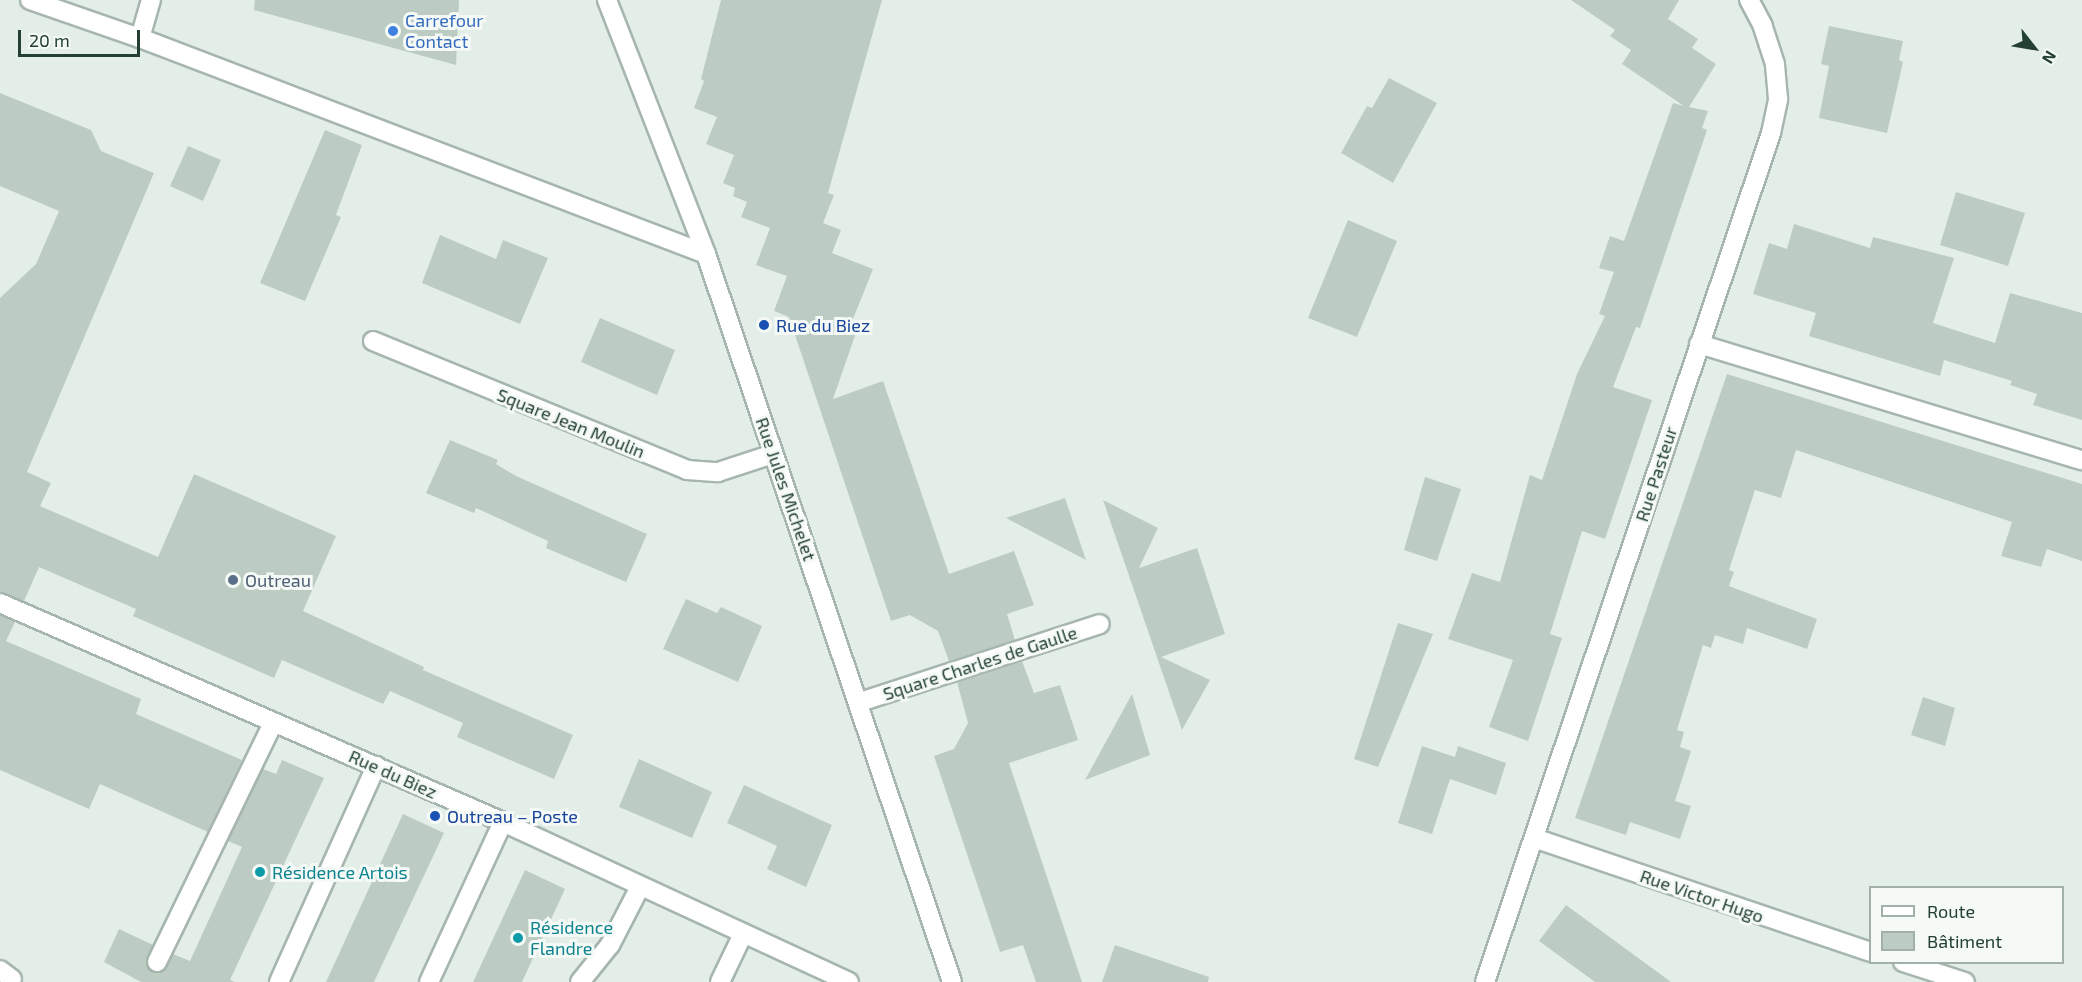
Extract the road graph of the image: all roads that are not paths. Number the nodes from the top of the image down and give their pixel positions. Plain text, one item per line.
1 (30, 0) edge
2 (151, 0) edge
3 (608, 0) edge
4 (1749, 0) edge
5 (140, 38) junction
6 (706, 254) junction
7 (372, 341) dead end
8 (1699, 344) junction
9 (773, 454) junction
10 (2082, 460) edge
11 (0, 603) edge
12 (1100, 624) dead end
13 (860, 702) junction
14 (273, 723) junction
15 (376, 766) junction
16 (503, 822) junction
17 (1534, 838) junction
18 (640, 887) junction
19 (743, 934) junction
20 (1869, 952) edge
21 (157, 962) dead end
22 (1906, 964) edge
23 (279, 982) edge
24 (429, 982) edge
25 (580, 982) edge
26 (720, 982) edge
27 (849, 982) edge
28 (952, 982) edge
29 (1485, 982) edge
30 (1965, 982) edge

1 - 5 street
2 - 5 street
3 - 6 street, Rue Jules Michelet
4 - 8 street, Rue Pasteur
5 - 6 street
6 - 9 street, Rue Jules Michelet
7 - 9 street, Square Jean Moulin
8 - 10 street
8 - 17 street, Rue Pasteur
9 - 13 street, Rue Jules Michelet
11 - 14 street, Rue du Biez
12 - 13 street, Square Charles de Gaulle
13 - 28 street, Rue Jules Michelet
14 - 15 street, Rue du Biez
14 - 21 street
15 - 16 street, Rue du Biez
15 - 23 street
16 - 18 street, Rue du Biez
16 - 24 street
17 - 20 street, Rue Victor Hugo
17 - 29 street, Rue Pasteur
18 - 19 street, Rue du Biez
18 - 25 street
19 - 26 street
19 - 27 street, Rue du Biez
22 - 30 street

